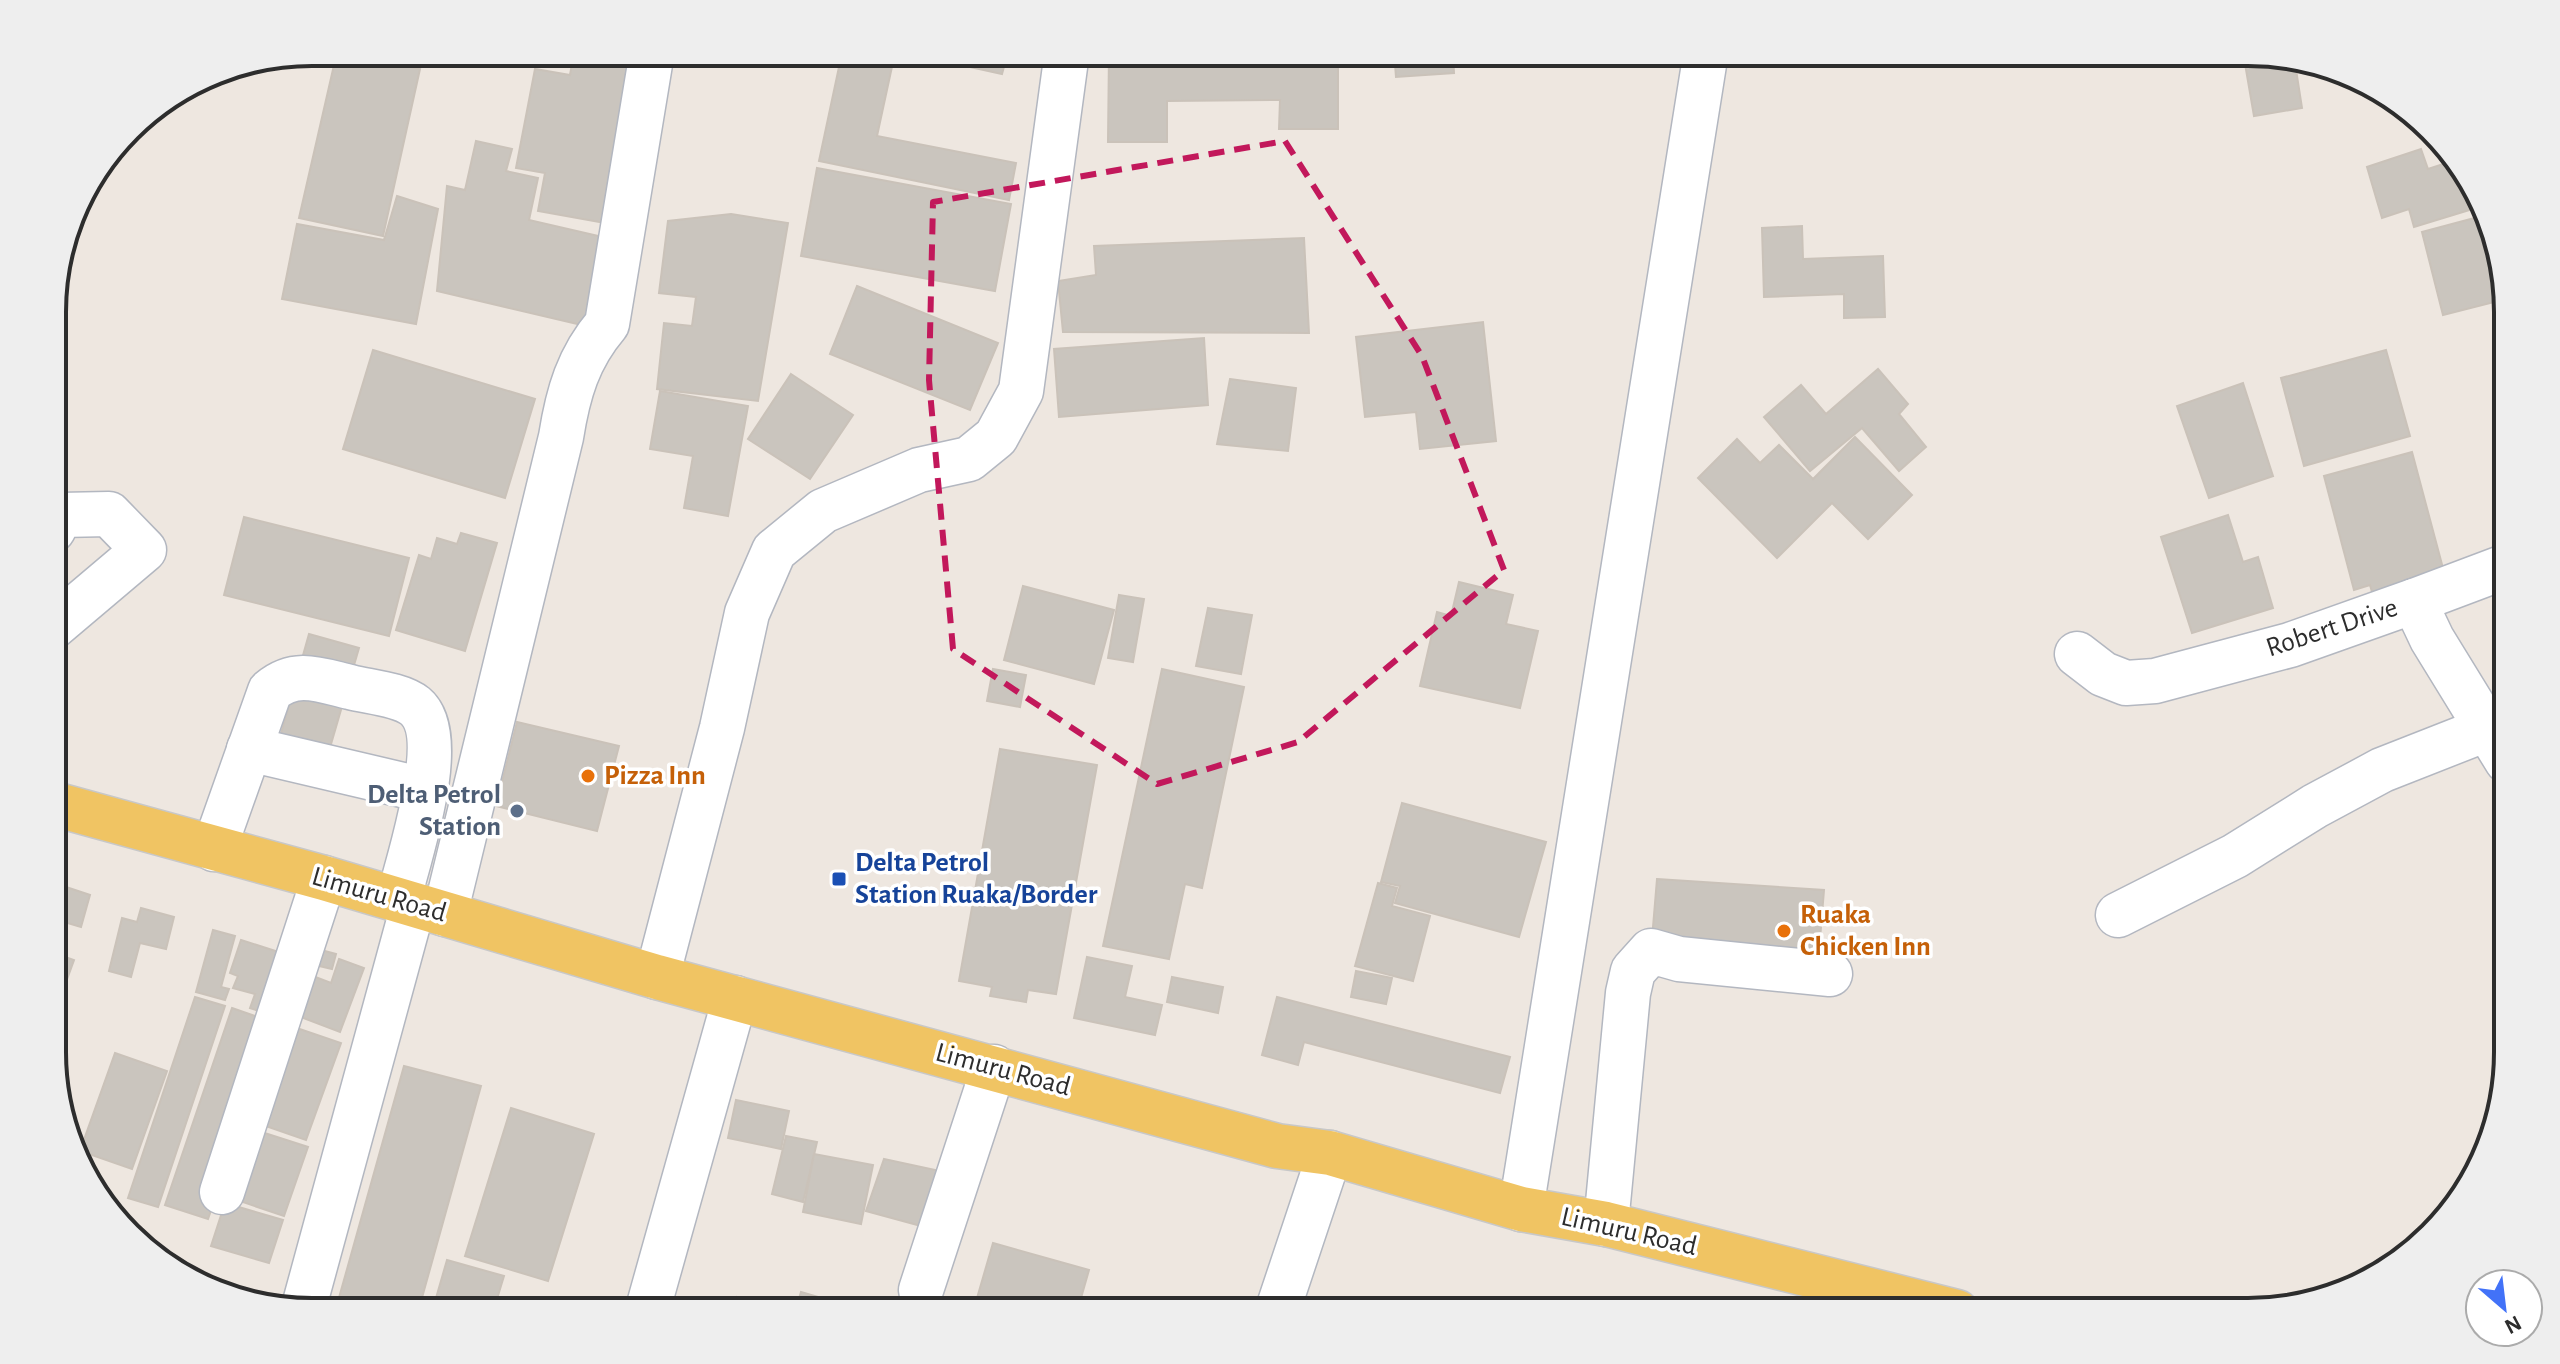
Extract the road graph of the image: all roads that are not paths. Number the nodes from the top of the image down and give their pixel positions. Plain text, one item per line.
1 (1704, 66) edge
2 (650, 67) edge
3 (1065, 67) edge
4 (67, 515) edge
5 (2494, 571) edge
6 (2414, 601) junction
7 (67, 614) edge
8 (2077, 654) dead end
9 (2494, 739) edge
10 (2494, 746) edge
11 (249, 749) junction
12 (424, 790) junction
13 (66, 807) edge
14 (214, 849) junction
15 (324, 878) junction
16 (419, 907) junction
17 (2118, 915) dead end
18 (1830, 974) dead end
19 (657, 977) junction
20 (735, 998) junction
21 (994, 1067) junction
22 (1330, 1153) junction
23 (222, 1192) dead end
24 (1521, 1209) junction
25 (1606, 1224) junction
26 (921, 1290) dead end
27 (1898, 1297) edge
28 (307, 1298) edge
29 (651, 1298) edge
30 (1282, 1298) edge

1 - 24 street
2 - 16 street
3 - 19 street
4 - 7 street
5 - 6 street
6 - 8 street, Robert Drive
6 - 9 street, Robert Drive
10 - 17 street
11 - 12 street
11 - 12 street
11 - 14 street
12 - 16 street
13 - 14 main road, Limuru Road
14 - 15 main road, Limuru Road
15 - 16 main road, Limuru Road
15 - 23 street
16 - 19 main road, Limuru Road
16 - 28 street
18 - 25 street
19 - 20 main road, Limuru Road
20 - 21 main road, Limuru Road
20 - 29 street
21 - 22 main road, Limuru Road
21 - 26 street
22 - 24 main road, Limuru Road
22 - 30 street
24 - 25 main road, Limuru Road
25 - 27 main road, Limuru Road

